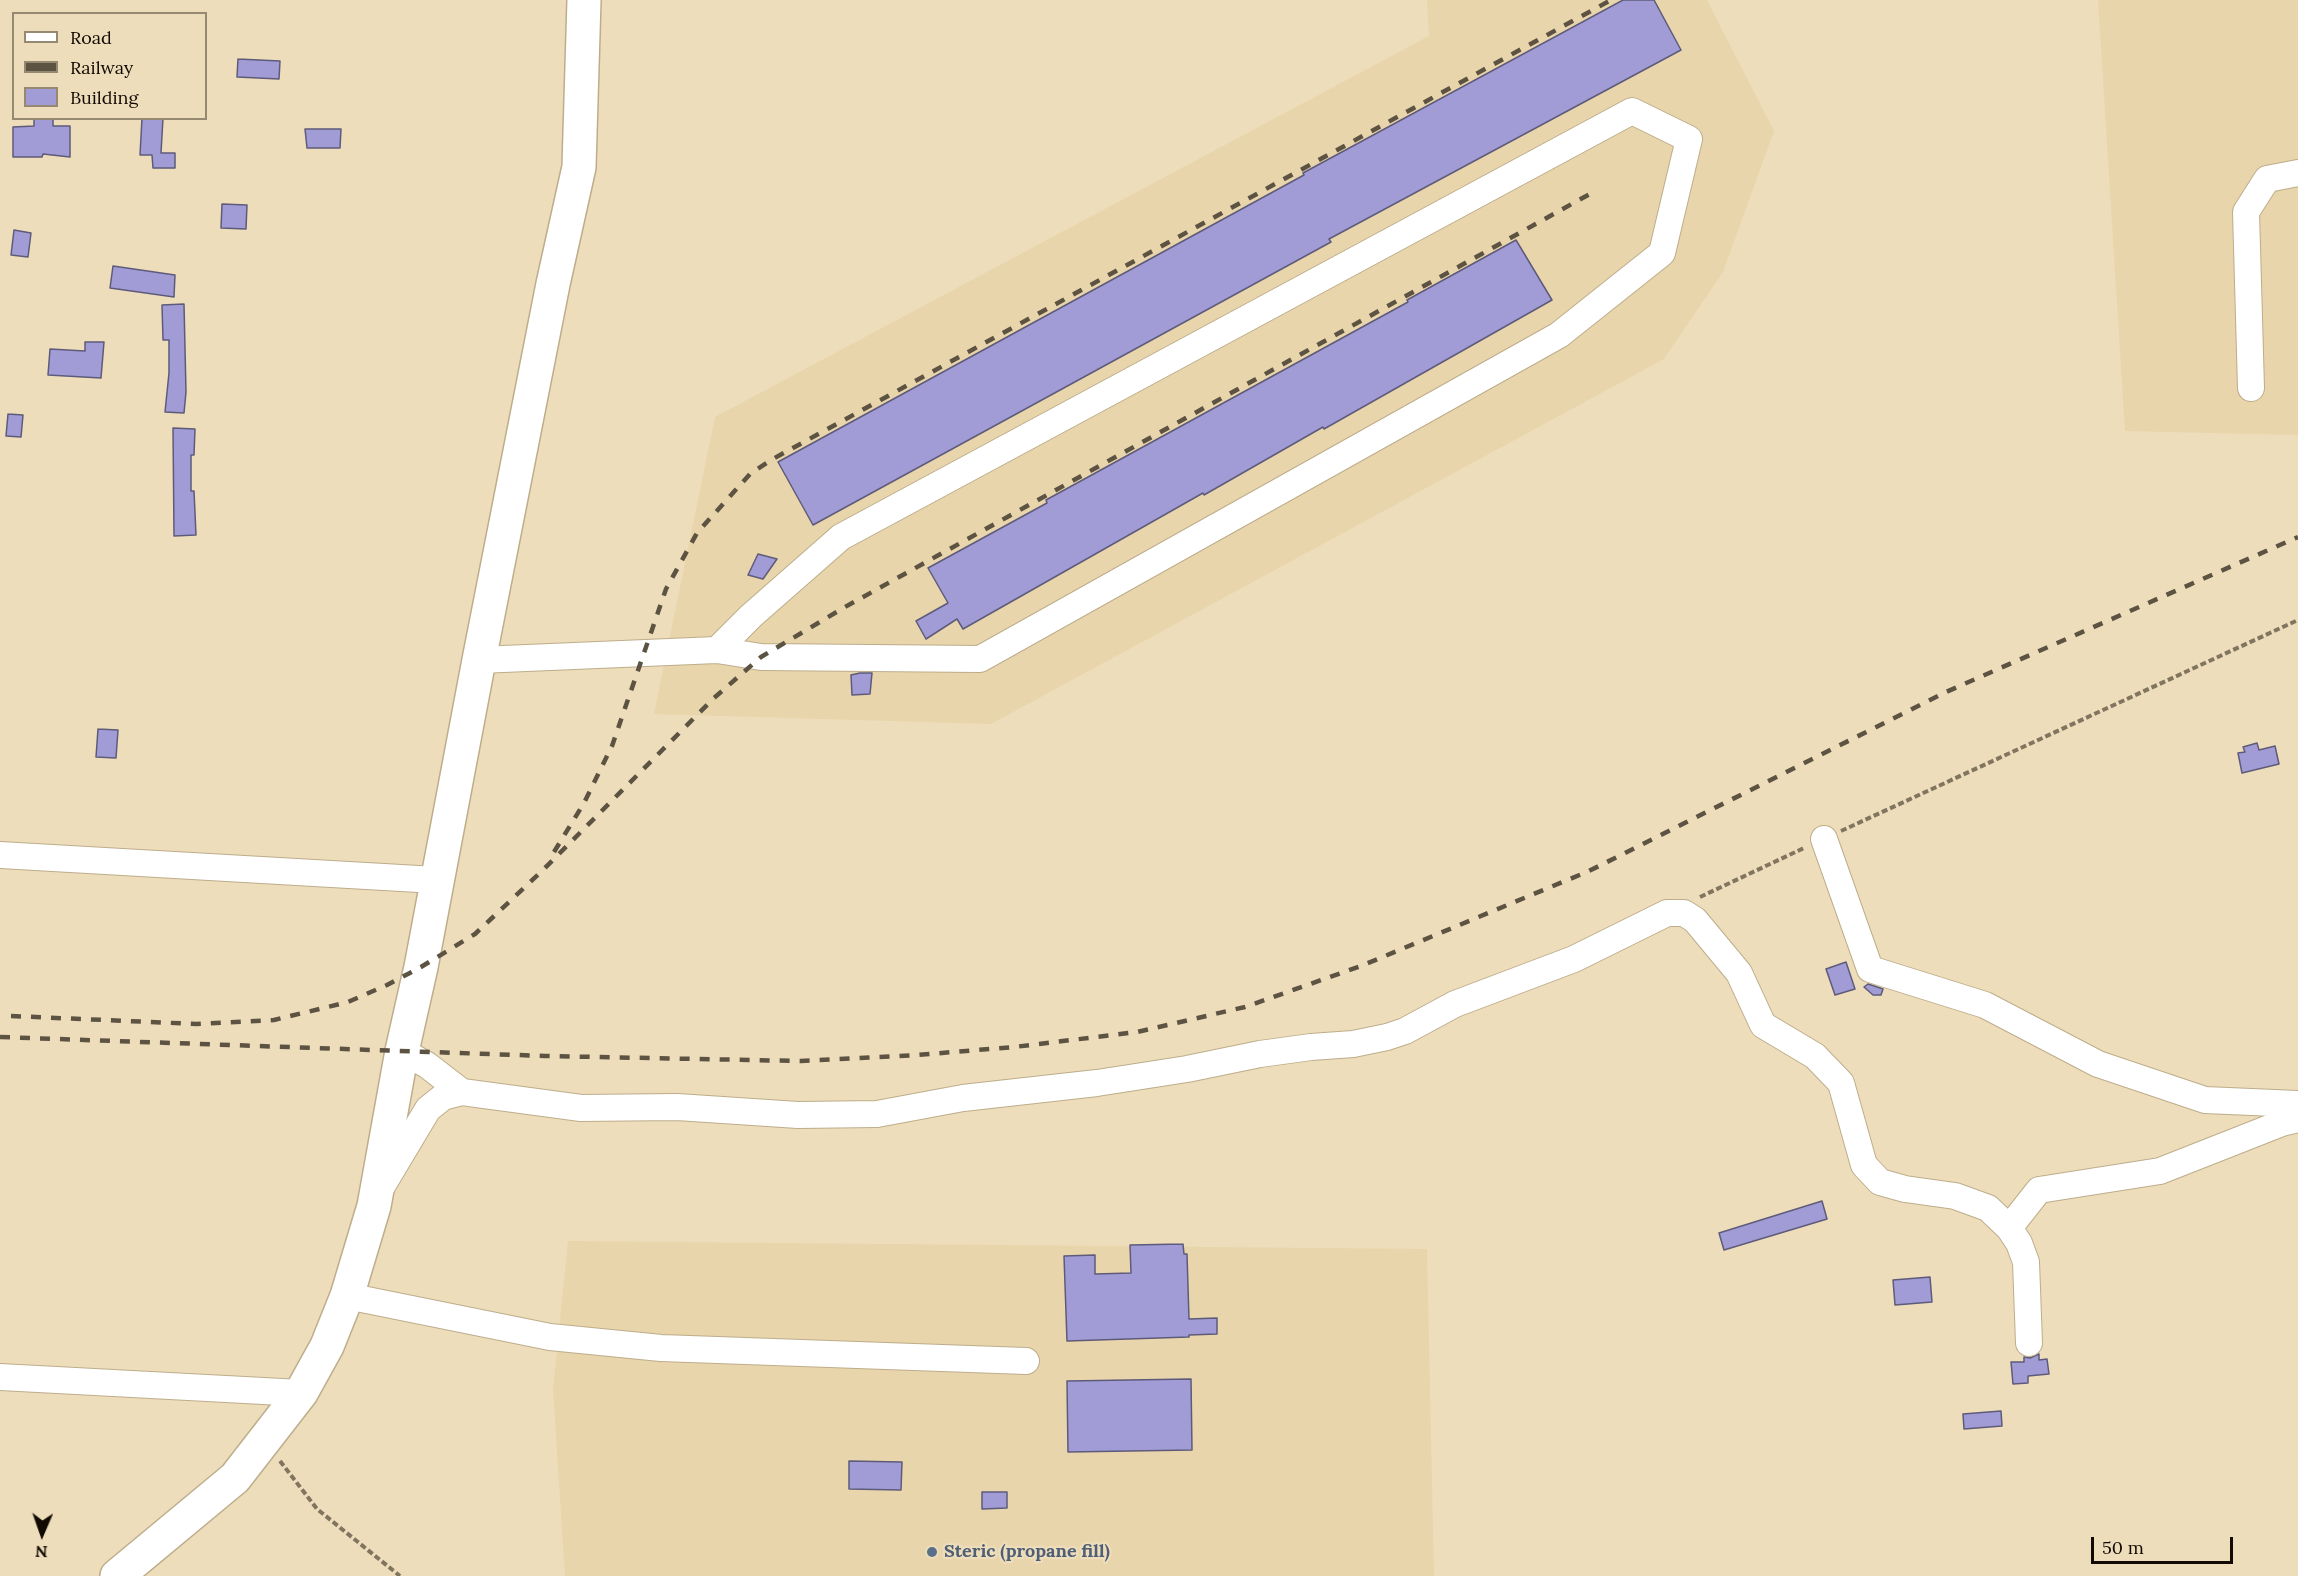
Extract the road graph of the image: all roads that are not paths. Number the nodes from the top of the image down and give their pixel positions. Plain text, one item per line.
1 (584, 0) edge
2 (2298, 174) edge
3 (2251, 388) dead end
4 (717, 650) junction
5 (479, 660) junction
6 (1824, 839) road end
7 (0, 855) edge
8 (436, 880) junction
9 (402, 1051) junction
10 (462, 1092) junction
11 (2298, 1104) edge
12 (2298, 1119) edge
13 (378, 1191) junction
14 (2008, 1228) junction
15 (347, 1296) junction
16 (2029, 1343) dead end
17 (1026, 1361) dead end
18 (0, 1377) edge
19 (301, 1393) junction
20 (117, 1576) edge

1 - 5 main road
2 - 3 street
4 - 4 street
4 - 5 street
5 - 8 main road
6 - 11 street
7 - 8 street
8 - 9 main road
9 - 10 street
9 - 13 main road
10 - 13 street
10 - 14 street
12 - 14 street
13 - 15 main road
14 - 16 street
15 - 17 street
15 - 19 main road
18 - 19 street
19 - 20 main road

